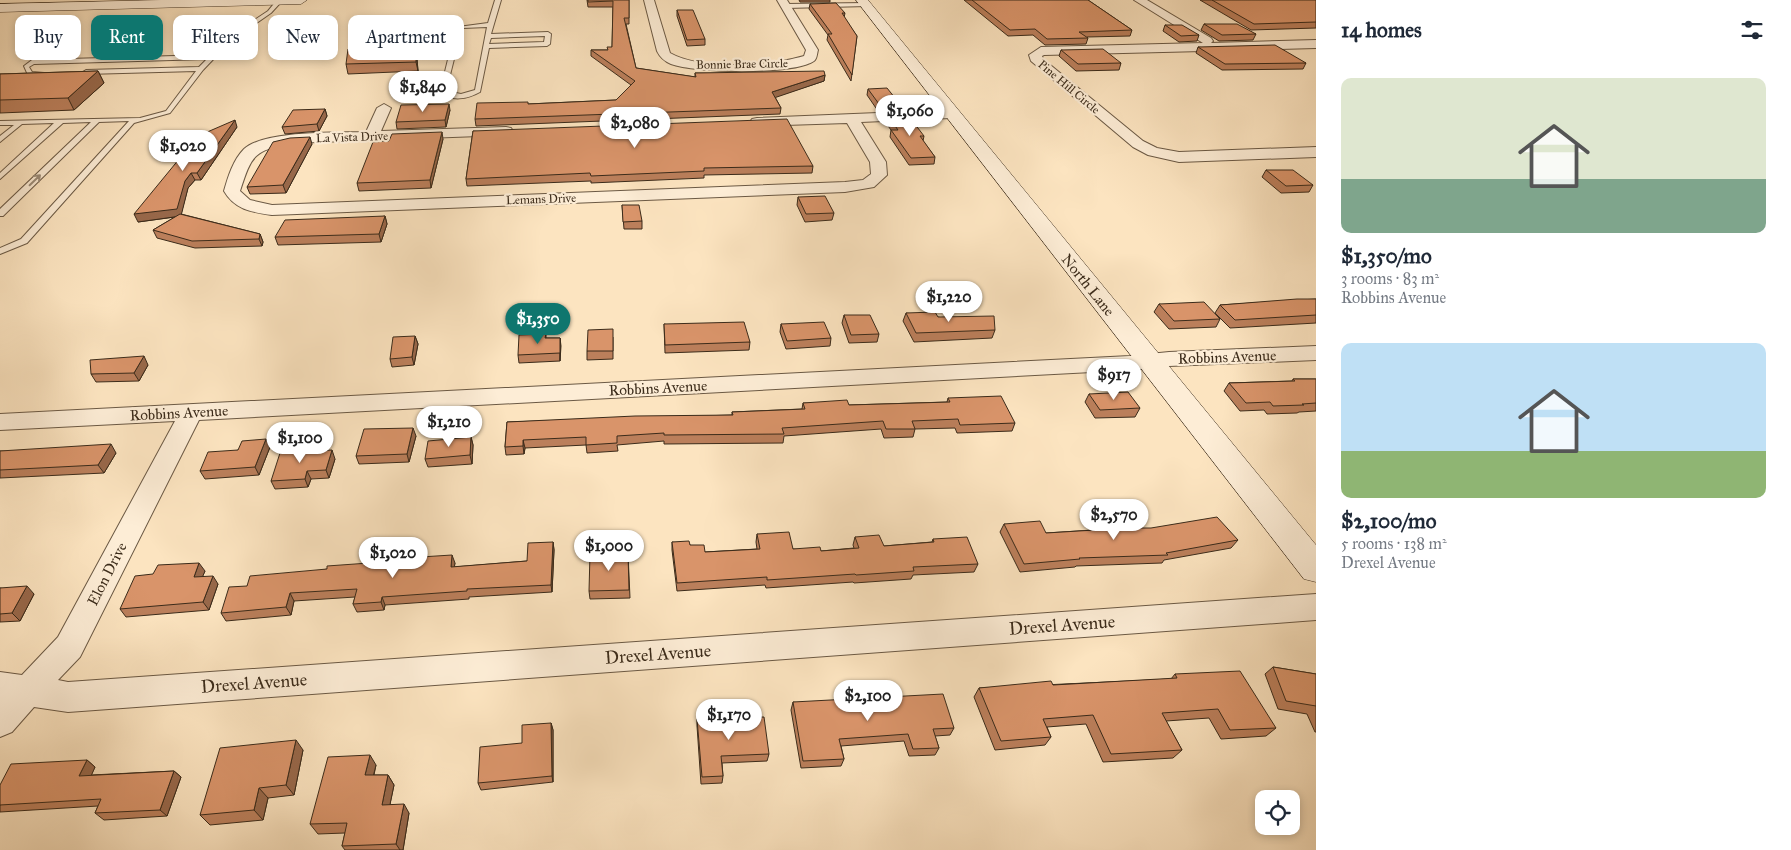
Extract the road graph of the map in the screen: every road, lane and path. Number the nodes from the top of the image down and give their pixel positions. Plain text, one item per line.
1 (301, 0) edge
2 (498, 0) edge
3 (649, 0) edge
4 (1139, 0) edge
5 (247, 1) edge
6 (279, 1) edge
7 (110, 3) edge
8 (784, 3) edge
9 (864, 3) edge
10 (0, 8) edge
11 (258, 21) edge
12 (490, 26) junction
13 (488, 36) junction
14 (1316, 44) edge
15 (485, 46) junction
16 (1217, 47) junction
17 (173, 58) edge
18 (210, 60) edge
19 (201, 70) junction
20 (49, 73) edge
21 (77, 73) edge
22 (384, 108) dead end
23 (951, 114) junction
24 (851, 118) junction
25 (140, 119) junction
26 (97, 120) junction
27 (61, 121) junction
28 (21, 122) junction
29 (741, 122) edge
30 (0, 123) edge
31 (521, 130) edge
32 (371, 136) junction
33 (292, 139) joint
34 (0, 140) edge
35 (1316, 152) edge
36 (0, 176) edge
37 (0, 214) edge
38 (0, 251) edge
39 (1316, 353) edge
40 (1149, 361) junction
41 (191, 412) junction
42 (0, 422) edge
43 (1316, 570) edge
44 (1316, 607) edge
45 (14, 689) edge
46 (0, 721) edge

1 - 6 street
2 - 12 lane
3 - 8 street, Bonnie Brae Circle
4 - 16 street
5 - 6 street
5 - 7 street
6 - 11 lane
7 - 10 street
8 - 9 lane
9 - 23 street, North Lane
12 - 13 lane
12 - 15 lane
13 - 15 lane
13 - 15 lane
14 - 16 street, Pine Hill Circle
16 - 35 street, Pine Hill Circle
17 - 20 lane
18 - 19 lane
19 - 21 lane
19 - 25 lane
22 - 32 street
23 - 24 street
23 - 40 street, North Lane
24 - 29 street
24 - 33 street, Lemans Drive
25 - 26 lane
25 - 38 lane
26 - 27 lane
37 -> 26 lane
27 - 28 lane
27 - 36 lane
28 - 30 lane
28 - 34 lane
31 - 32 street, La Vista Drive
32 - 33 street, La Vista Drive
39 - 40 street, Robbins Avenue
40 - 41 street, Robbins Avenue
40 - 43 street, North Lane
41 - 42 street, Robbins Avenue
41 - 45 street, Elon Drive
44 - 45 street, Drexel Avenue
45 - 46 street, Elon Drive

